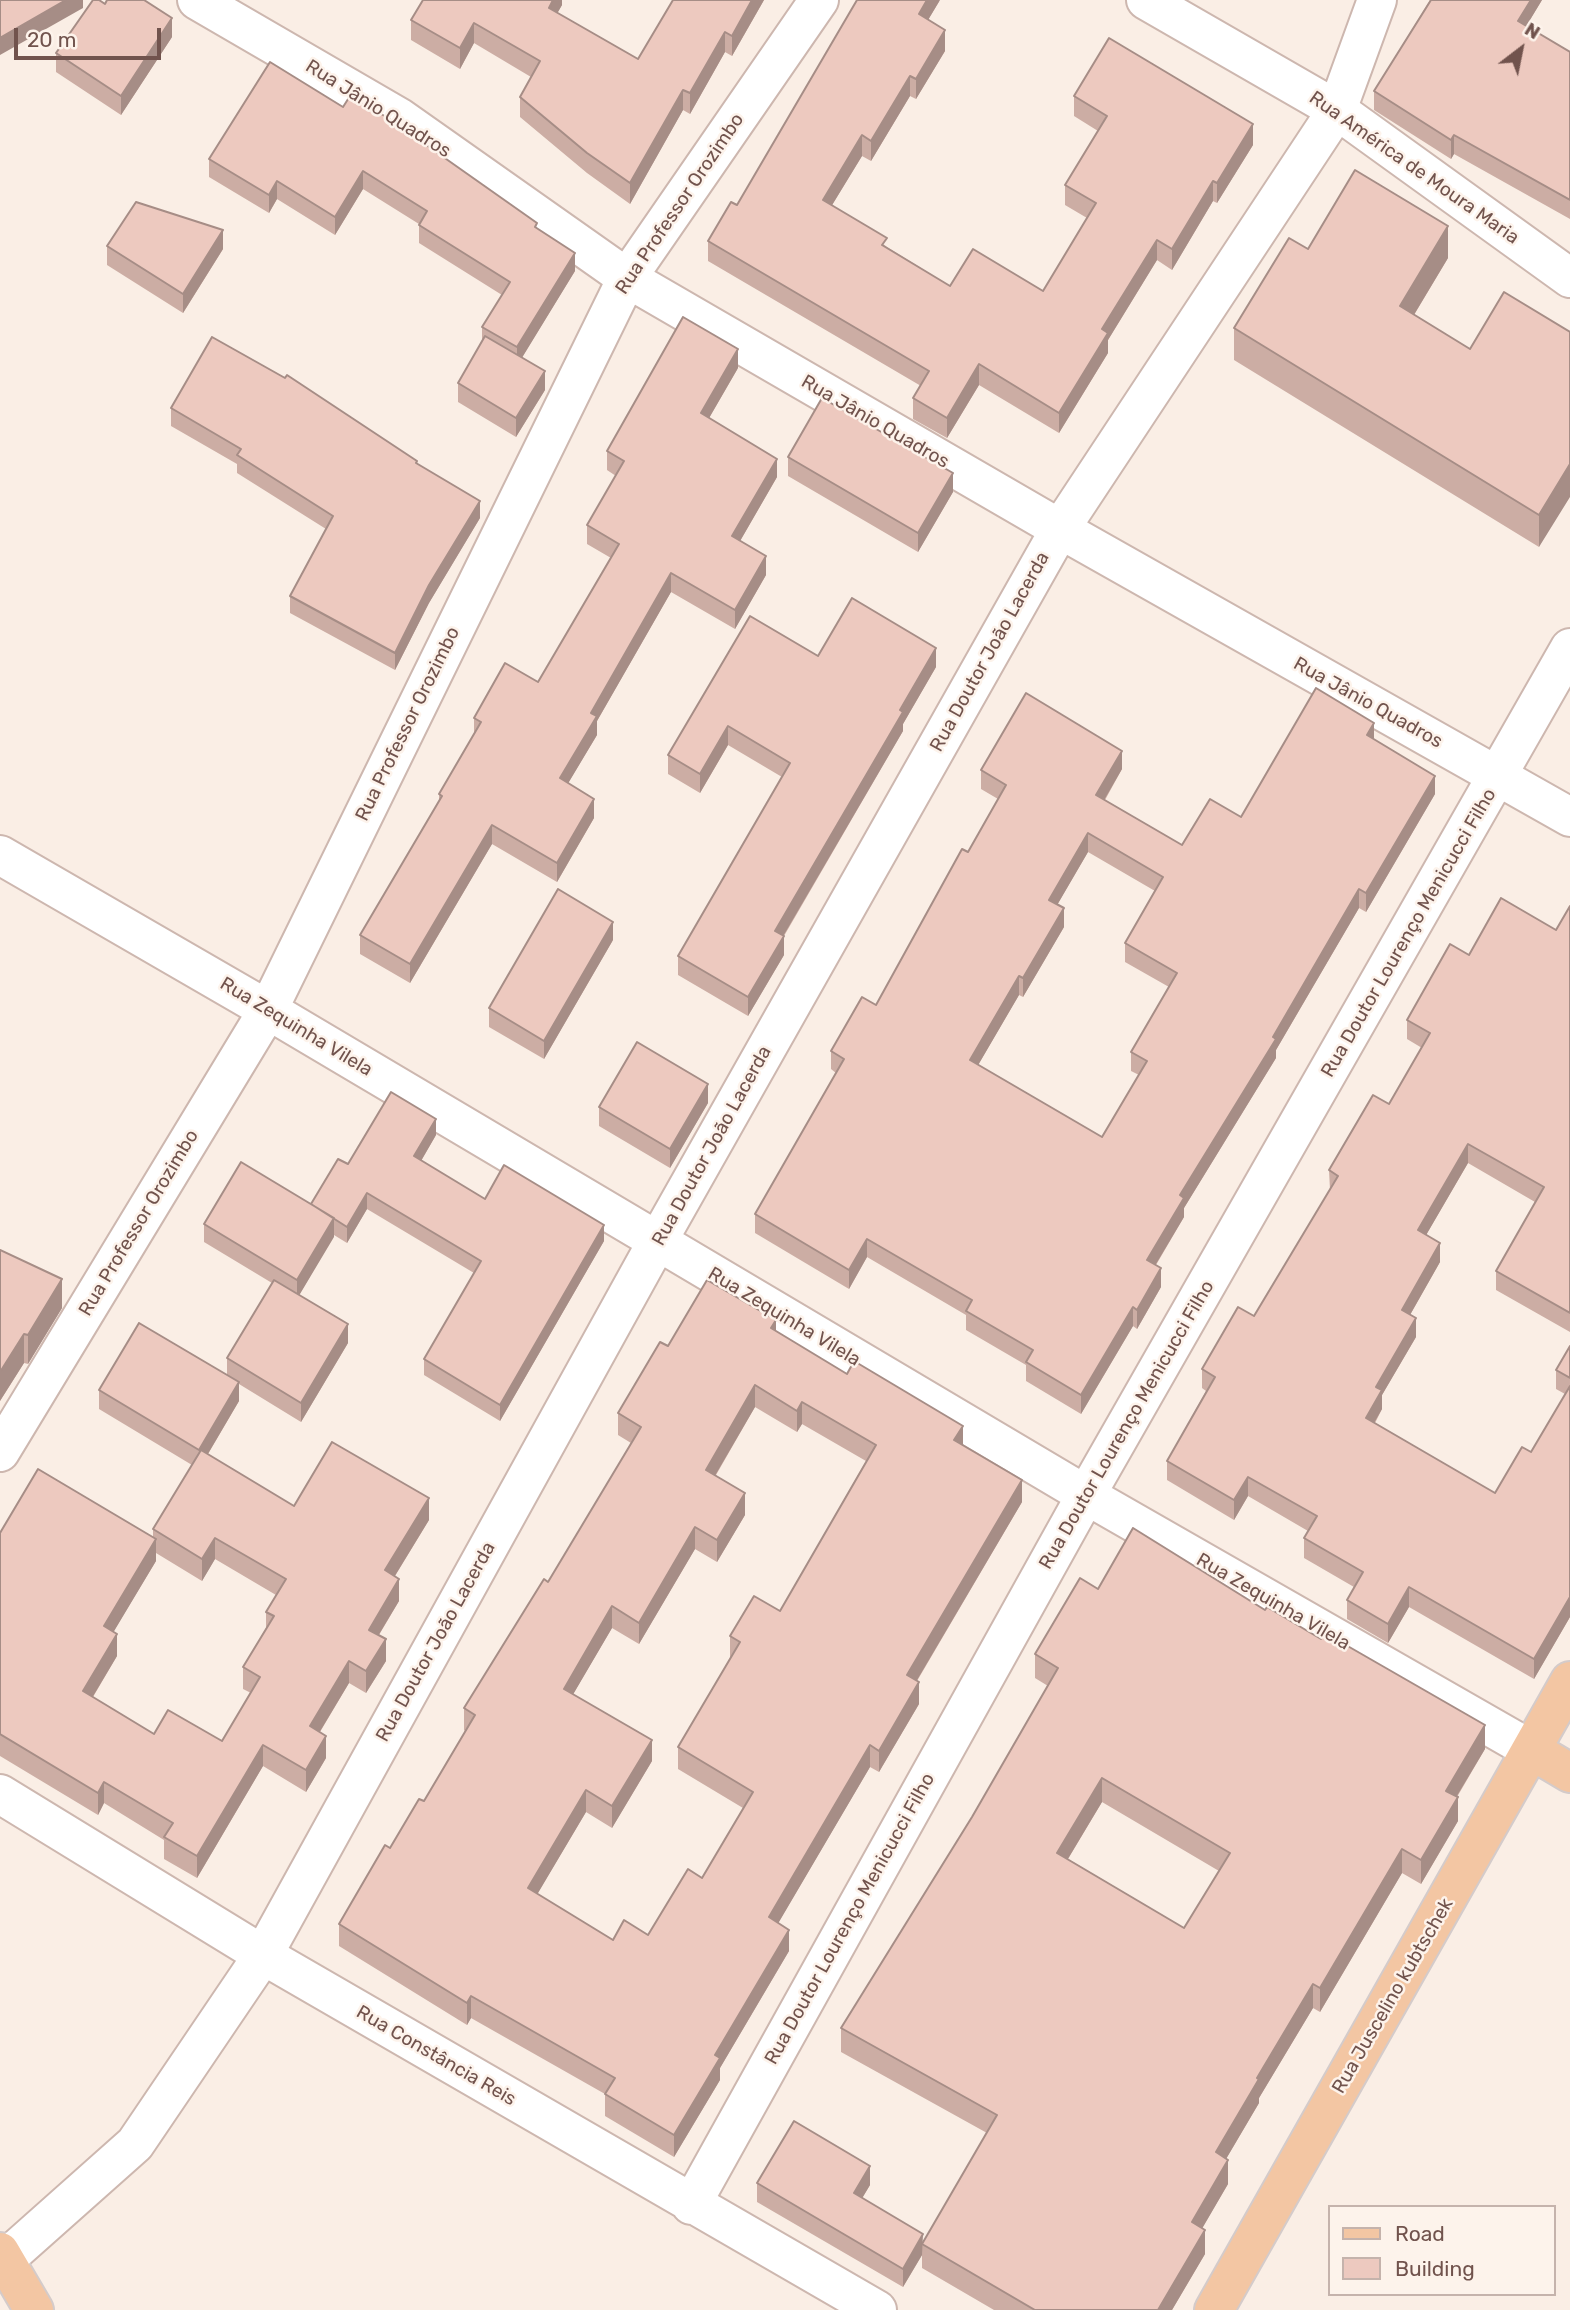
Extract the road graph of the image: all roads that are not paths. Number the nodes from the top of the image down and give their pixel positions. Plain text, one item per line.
1 (197, 0) edge
2 (819, 0) edge
3 (1146, 0) edge
4 (1375, 1) edge
5 (1337, 110) junction
6 (627, 278) junction
7 (1570, 278) edge
8 (1059, 529) junction
9 (1570, 648) edge
10 (1499, 776) junction
11 (1570, 817) edge
12 (0, 856) edge
13 (268, 1010) junction
14 (657, 1242) junction
15 (0, 1452) edge
16 (1086, 1495) junction
17 (1570, 1681) edge
18 (1533, 1751) junction
19 (1570, 1773) edge
20 (0, 1794) edge
21 (263, 1955) junction
22 (691, 2205) junction
23 (2, 2259) edge
24 (34, 2310) edge
25 (877, 2310) edge
26 (1214, 2310) edge

1 - 6 street, Rua Jânio Quadros
2 - 6 street, Rua Professor Orozimbo
3 - 5 street, Rua América de Moura Maria
4 - 5 street, Rua Doutor João Lacerda
5 - 7 street, Rua América de Moura Maria
5 - 8 street, Rua Doutor João Lacerda
6 - 8 street, Rua Jânio Quadros
6 - 13 street, Rua Professor Orozimbo
8 - 10 street, Rua Jânio Quadros
8 - 14 street, Rua Doutor João Lacerda
9 - 10 street, Rua Doutor Lourenço Menicucci Filho
10 - 11 street, Rua Jânio Quadros
10 - 16 street, Rua Doutor Lourenço Menicucci Filho
12 - 13 street, Rua Zequinha Vilela
13 - 14 street, Rua Zequinha Vilela
13 - 15 street, Rua Professor Orozimbo
14 - 16 street, Rua Zequinha Vilela
14 - 21 street, Rua Doutor João Lacerda
16 - 18 street, Rua Zequinha Vilela
16 - 22 street, Rua Doutor Lourenço Menicucci Filho
17 - 18 main road, Rua Juscelino kubtschek
18 - 19 main road, Rua Zequinha Vilela
18 - 26 main road, Rua Juscelino kubtschek
20 - 21 street, Rua Constância Reis
21 - 22 street, Rua Constância Reis
21 - 23 street, Rua Doutor João Lacerda
22 - 25 street, Rua Constância Reis
23 - 24 main road

